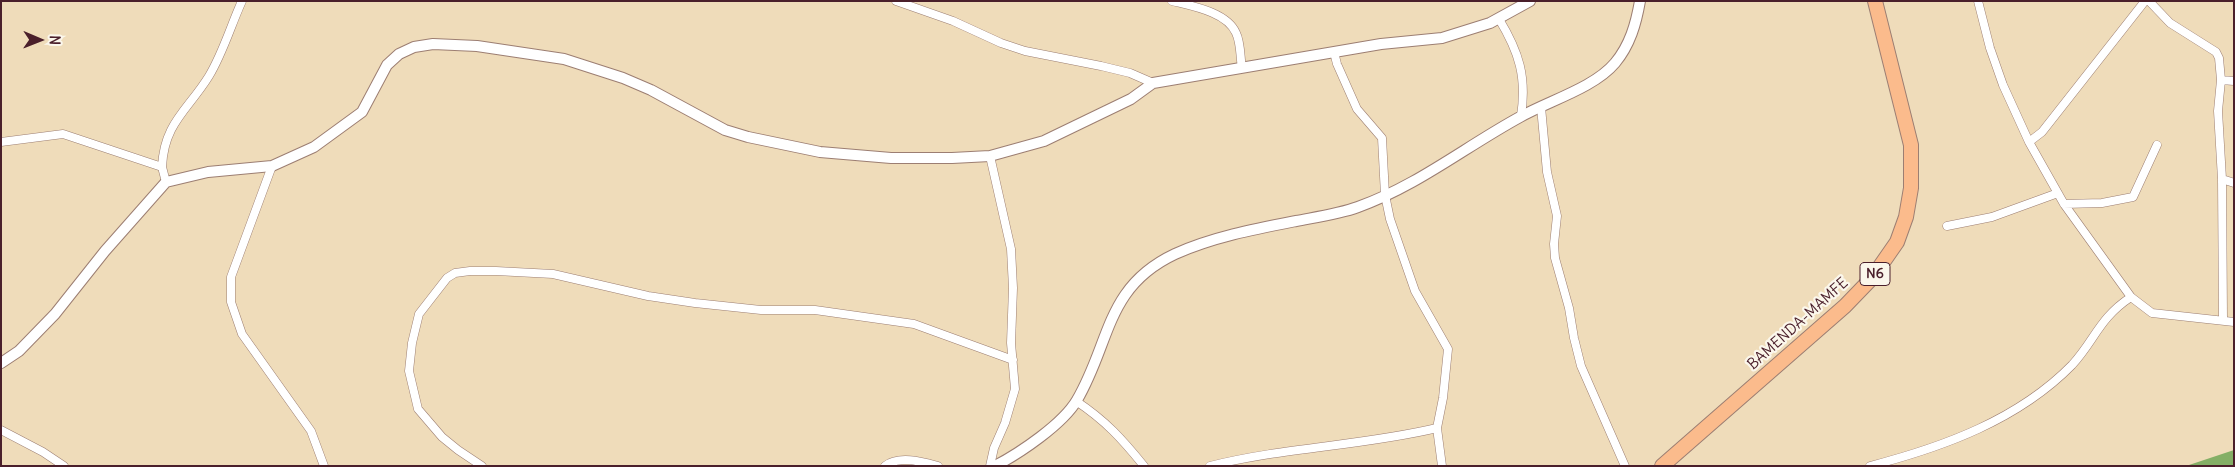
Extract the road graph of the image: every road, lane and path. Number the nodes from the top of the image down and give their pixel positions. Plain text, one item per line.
1 (242, 1) edge
2 (896, 1) edge
3 (1172, 1) edge
4 (1530, 1) edge
5 (1640, 1) edge
6 (1875, 1) edge
7 (1978, 1) edge
8 (2147, 1) edge
9 (1205, 6) edge
10 (1499, 19) junction
11 (1334, 52) junction
12 (1242, 68) junction
13 (2221, 80) junction
14 (2234, 81) edge
15 (1152, 83) junction
16 (1541, 107) junction
17 (1521, 116) junction
18 (1, 142) edge
19 (2029, 142) junction
20 (2157, 145) dead end
21 (990, 156) junction
22 (272, 166) junction
23 (162, 167) junction
24 (2222, 179) junction
25 (166, 182) junction
26 (2234, 182) edge
27 (2058, 193) junction
28 (1384, 195) junction
29 (2064, 204) junction
30 (1947, 226) dead end
31 (2131, 297) junction
32 (2223, 320) junction
33 (2234, 322) edge
34 (1013, 360) junction
35 (1, 363) edge
36 (1076, 402) junction
37 (1437, 428) junction
38 (1, 430) edge
39 (64, 466) edge
40 (324, 466) edge
41 (482, 466) edge
42 (885, 466) edge
43 (938, 466) edge
44 (990, 466) edge
45 (995, 466) edge
46 (1144, 466) edge
47 (1210, 466) edge
48 (1442, 466) edge
49 (1625, 466) edge
50 (1662, 466) edge
51 (1870, 466) edge

1 - 23 street
2 - 15 street
3 - 9 street
4 - 10 street
5 - 16 street
6 - 50 highway, BAMENDA-MAMFE / N6
7 - 19 street
8 - 13 street
8 - 19 street
9 - 12 street
10 - 11 street
10 - 17 street
11 - 12 street
11 - 28 street
12 - 15 street
13 - 14 street
13 - 24 street
15 - 21 street
16 - 17 street
16 - 49 street
17 - 28 street
18 - 23 street
19 - 27 street
20 - 29 street
21 - 22 street
21 - 34 street
22 - 25 street
22 - 40 street
23 - 25 street
24 - 26 street
24 - 32 street
25 - 35 street
27 - 29 street
27 - 30 street
28 - 36 street
28 - 37 street
29 - 31 street
31 - 32 street
31 - 51 street
32 - 33 street
34 - 41 street
34 - 44 street
36 - 45 street
36 - 46 street
37 - 47 street
37 - 48 street
38 - 39 street
42 - 43 street

